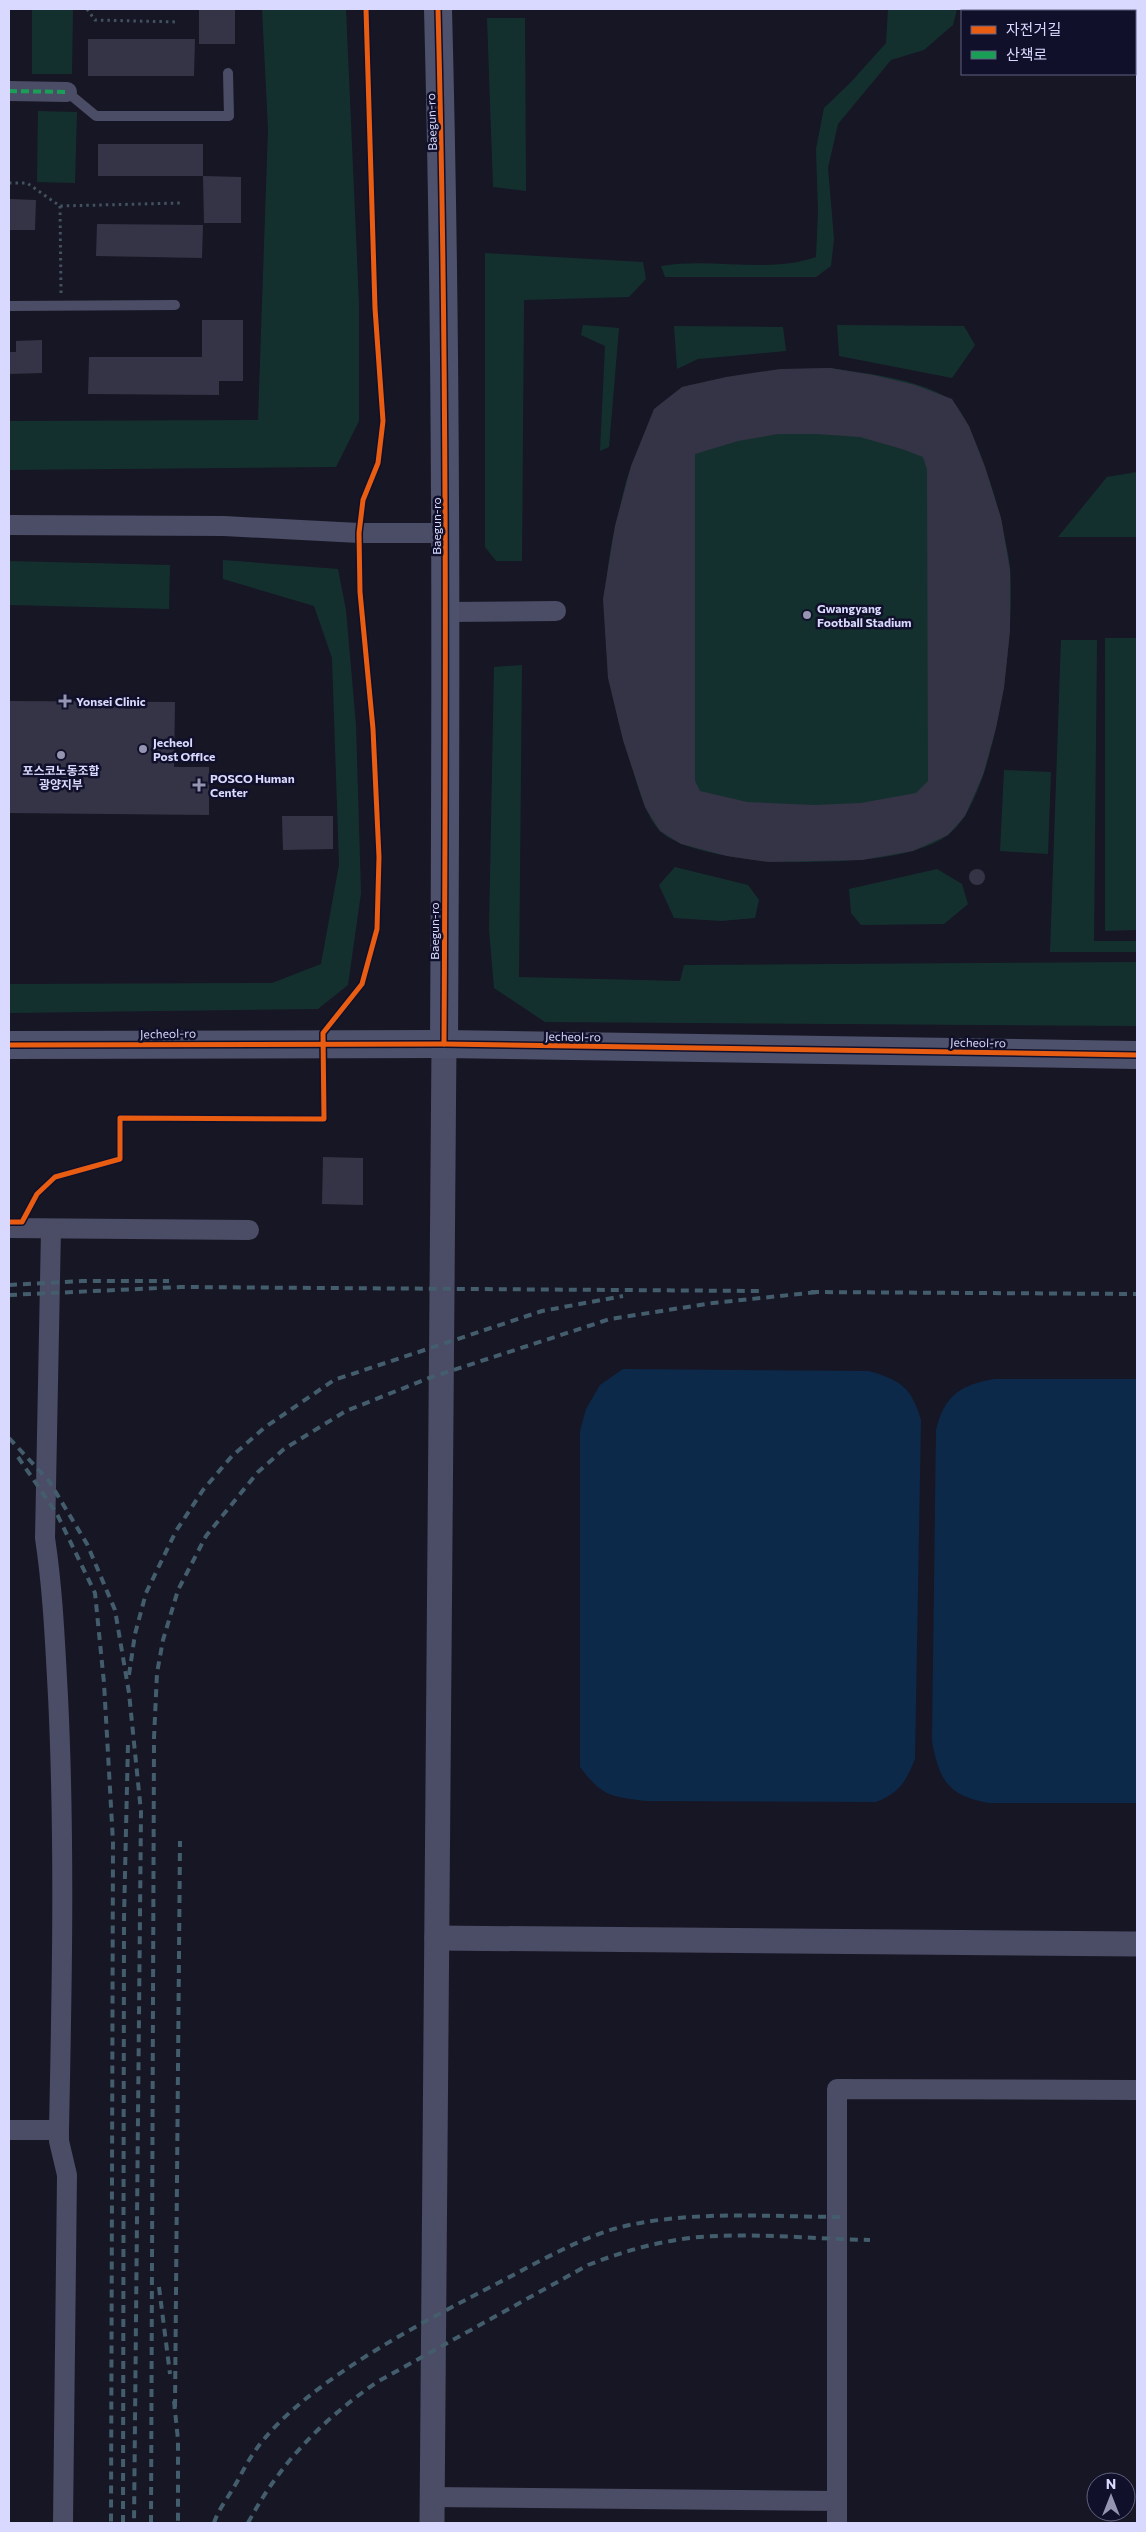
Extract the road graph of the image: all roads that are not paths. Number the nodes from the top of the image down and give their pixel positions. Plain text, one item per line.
1 (438, 9) edge
2 (228, 73) dead end
3 (9, 91) edge
4 (67, 92) joint
5 (175, 305) dead end
6 (9, 306) edge
7 (9, 525) edge
8 (446, 533) junction
9 (556, 611) dead end
10 (446, 612) junction
11 (444, 1044) junction
12 (9, 1045) edge
13 (1137, 1055) edge
14 (9, 1228) edge
15 (51, 1228) junction
16 (249, 1230) dead end
17 (437, 1938) junction
18 (1137, 1944) edge
19 (1137, 2090) edge
20 (9, 2130) edge
21 (59, 2130) junction
22 (433, 2497) junction
23 (837, 2501) junction
24 (63, 2523) edge
25 (432, 2523) edge
26 (837, 2523) edge

1 - 8 main road, Baegun-ro
2 - 4 lane
3 - 4 street
5 - 6 lane
7 - 8 street
8 - 10 main road, Baegun-ro
9 - 10 street
10 - 11 main road, Baegun-ro
11 - 12 main road, Jecheol-ro
11 - 13 main road, Jecheol-ro
11 - 17 street
14 - 15 street
15 - 16 street
15 - 21 street
17 - 18 street
17 - 22 street
19 - 23 street
20 - 21 street
21 - 24 street
22 - 23 street
22 - 25 street
23 - 26 street

